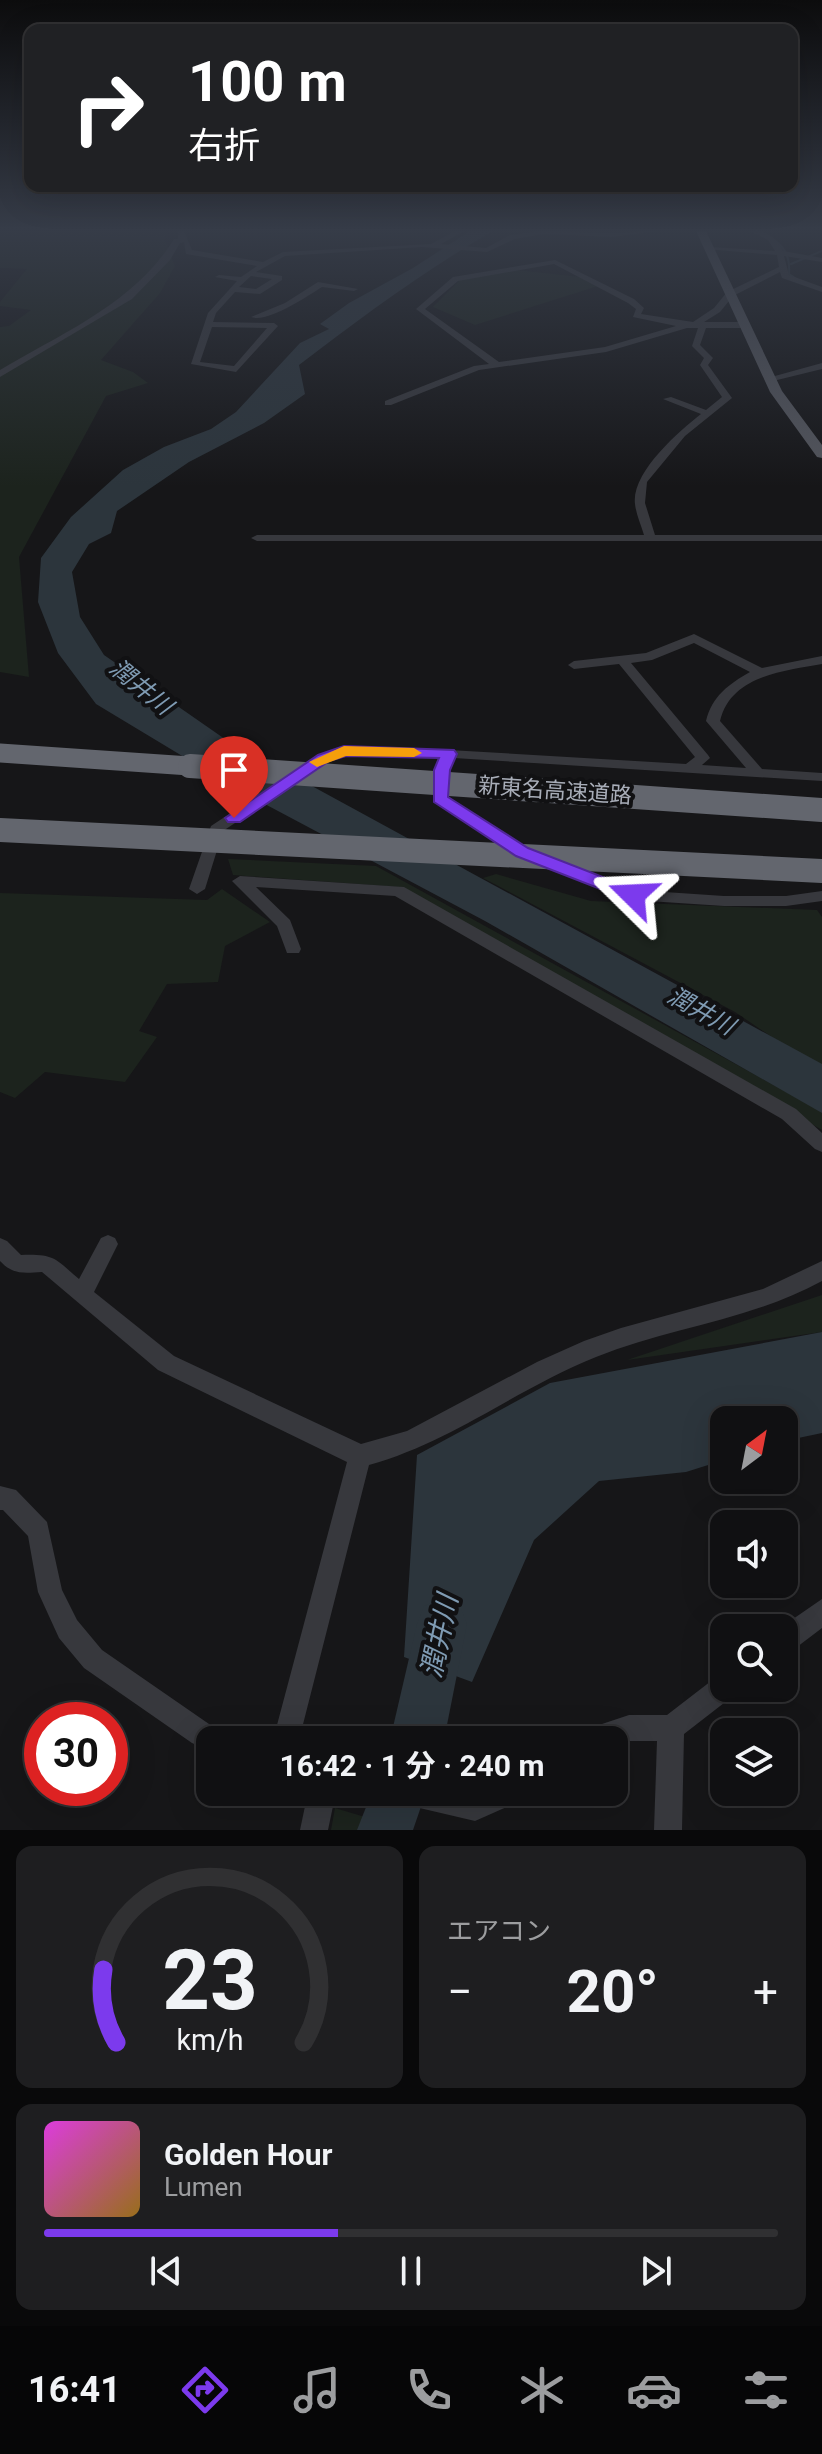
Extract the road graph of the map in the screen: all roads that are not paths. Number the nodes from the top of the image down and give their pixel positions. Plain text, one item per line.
1 (96, 316) edge
2 (211, 316) edge
3 (430, 316) edge
4 (644, 316) edge
5 (708, 316) edge
6 (741, 316) edge
7 (210, 324) junction
8 (695, 325) junction
9 (745, 325) junction
10 (497, 365) junction
11 (822, 366) edge
12 (0, 374) edge
13 (769, 379) junction
14 (668, 399) dead end
15 (388, 403) dead end
16 (709, 414) junction
17 (822, 454) edge
18 (257, 538) dead end
19 (651, 538) junction
20 (822, 538) edge
21 (822, 660) edge
22 (623, 661) junction
23 (574, 665) dead end
24 (760, 672) junction
25 (0, 753) edge
26 (449, 754) junction
27 (691, 767) junction
28 (757, 772) junction
29 (822, 777) edge
30 (822, 810) edge
31 (0, 830) edge
32 (822, 871) edge
33 (197, 889) dead end
34 (822, 896) edge
35 (293, 949) dead end
36 (822, 1144) edge
37 (108, 1244) dead end
38 (0, 1248) edge
39 (822, 1270) edge
40 (82, 1295) junction
41 (360, 1456) junction
42 (3, 1496) edge
43 (822, 1612) edge
44 (798, 1630) edge
45 (710, 1698) edge
46 (290, 1726) edge
47 (628, 1728) edge
48 (671, 1728) junction
49 (196, 1731) edge
50 (319, 1806) edge
51 (314, 1830) edge
52 (668, 1830) edge

1 - 12 street
2 - 7 street
3 - 10 street
4 - 8 street
5 - 8 street
6 - 9 main road
7 - 7 street
8 - 9 street
8 - 10 street
8 - 16 street
9 - 13 main road
10 - 15 street
11 - 13 street
13 - 17 main road
14 - 16 street
16 - 19 street
18 - 19 street
19 - 20 street
21 - 24 street
22 - 23 street
22 - 24 street
22 - 27 street
24 - 28 street
25 - 30 highway, 新東名高速道路, bridge
26 - 27 street
26 - 33 street
26 - 34 street
27 - 28 street
28 - 29 street
31 - 32 highway, bridge
35 - 36 street
37 - 40 street
38 - 40 street
39 - 41 street
40 - 41 street
41 - 46 street
42 - 49 street
43 - 44 street
45 - 48 street
47 - 48 street
48 - 52 street
50 - 51 street

